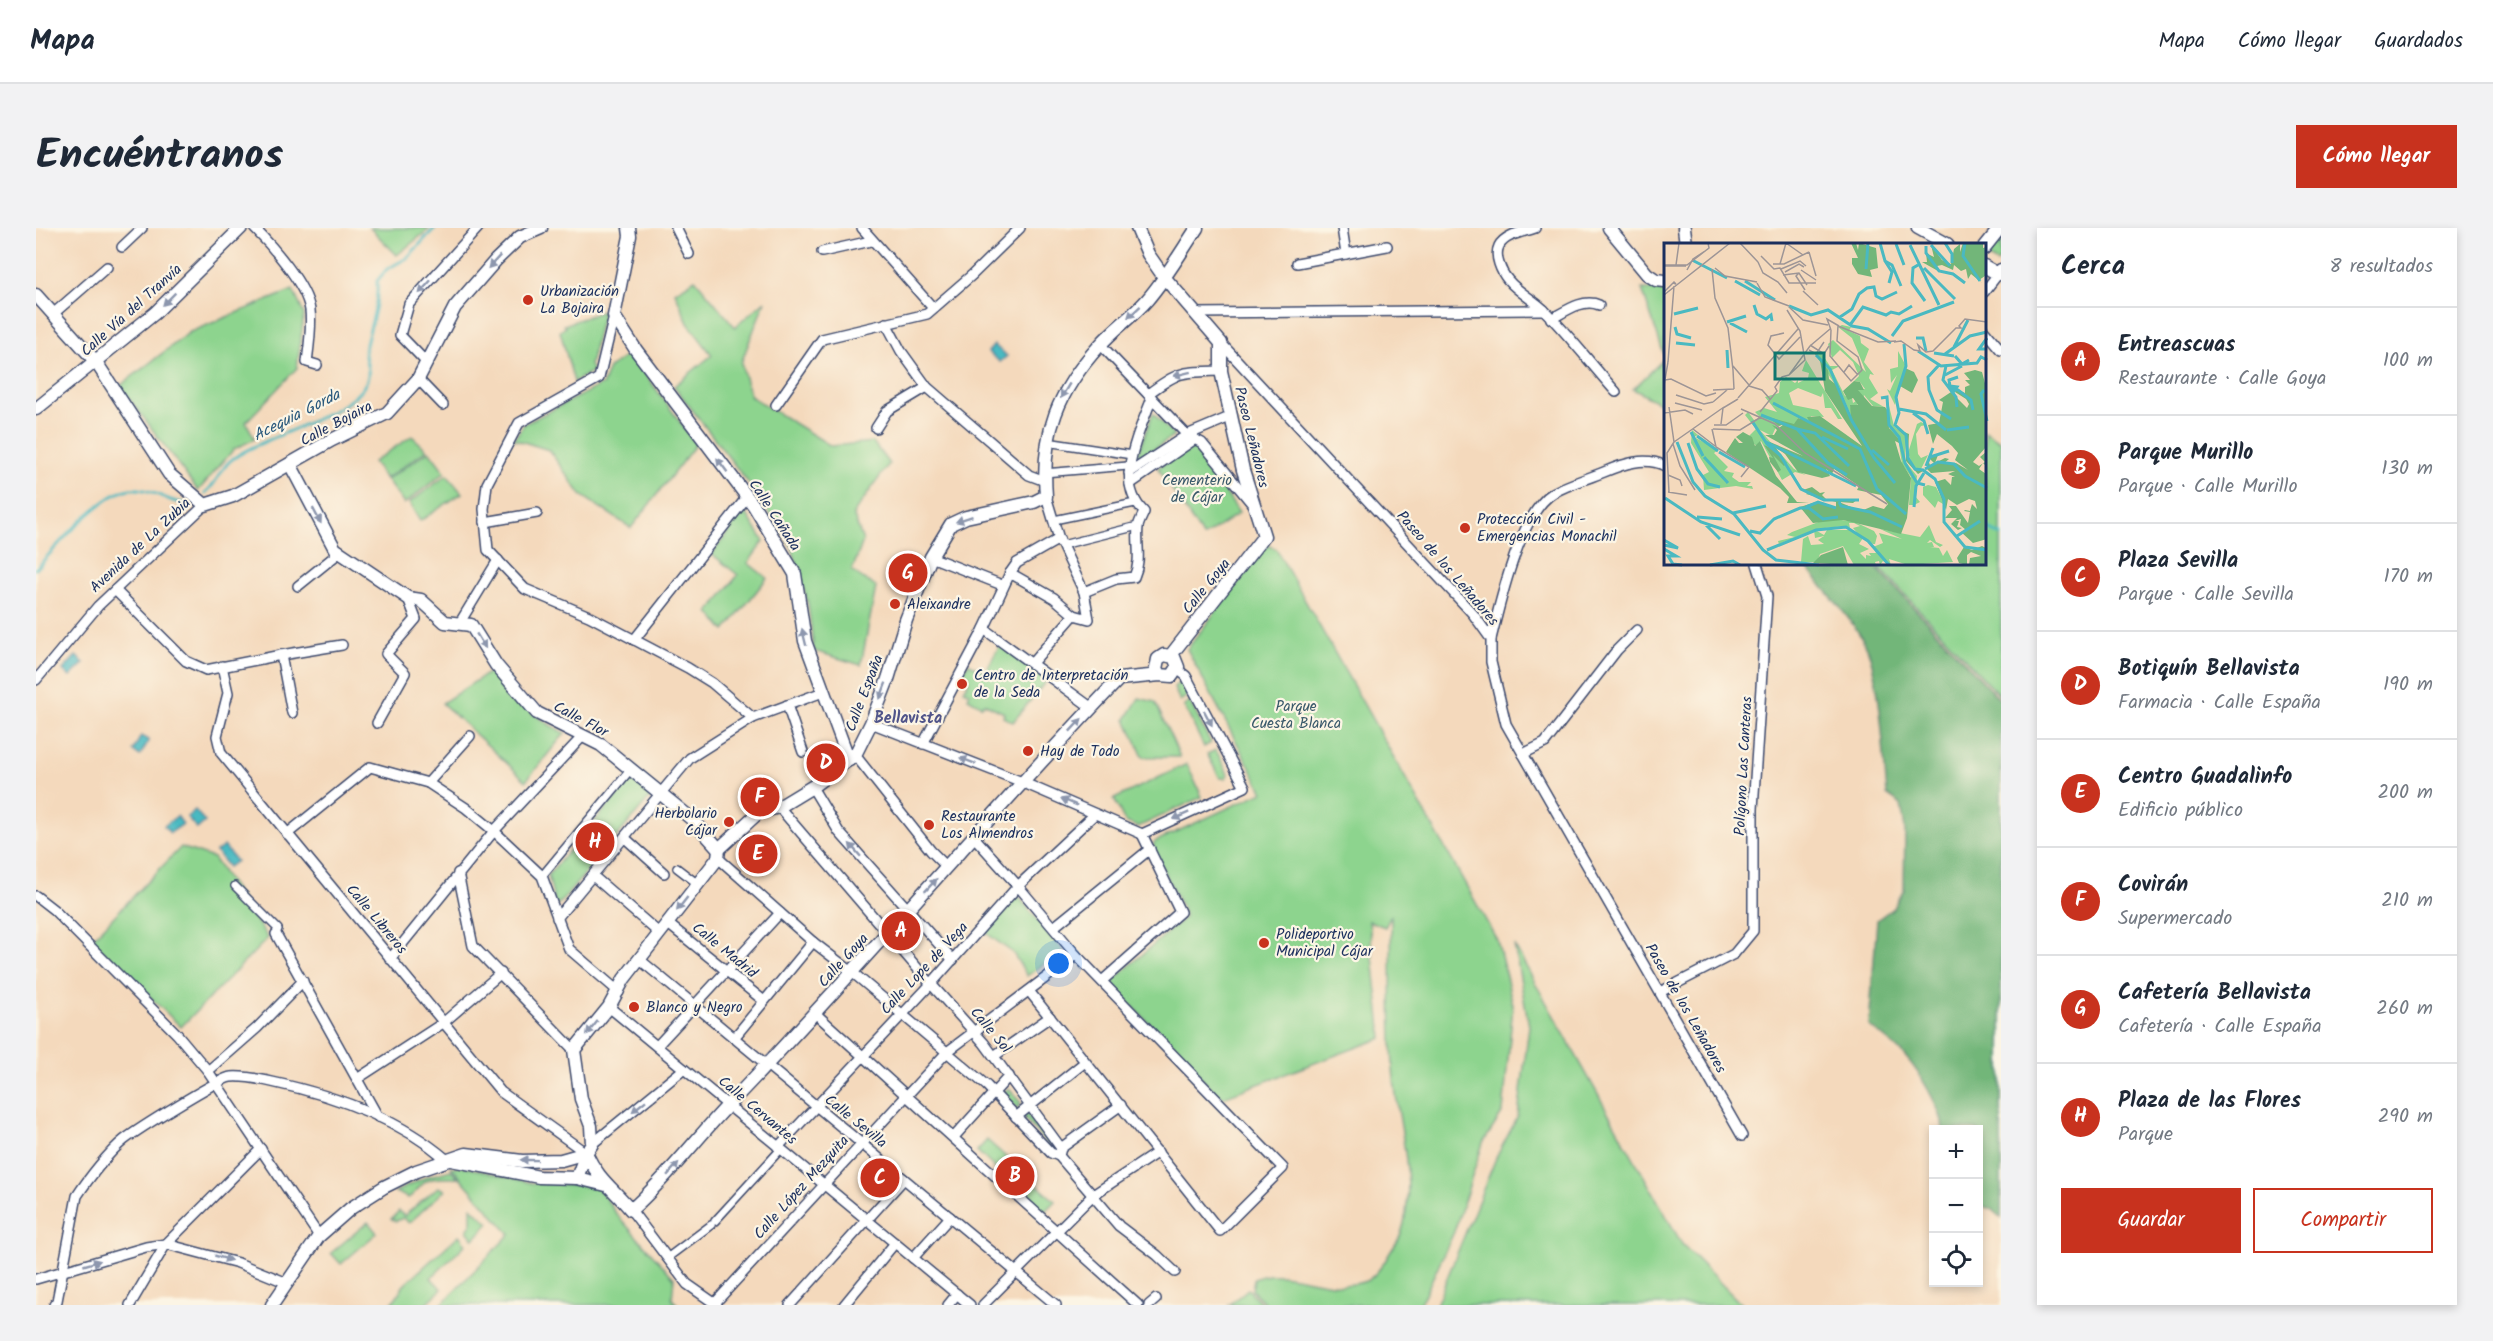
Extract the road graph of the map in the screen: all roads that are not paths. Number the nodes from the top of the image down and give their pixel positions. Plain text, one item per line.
1 (142, 228) edge
2 (241, 228) edge
3 (254, 228) edge
4 (478, 228) edge
5 (541, 228) edge
6 (629, 228) edge
7 (676, 228) edge
8 (862, 228) edge
9 (1020, 228) edge
10 (1137, 228) edge
11 (1197, 228) edge
12 (1342, 228) edge
13 (1535, 228) edge
14 (1609, 228) edge
15 (1684, 228) edge
16 (1918, 228) edge
17 (2000, 228) edge
18 (871, 241) junction
19 (1686, 243) edge
20 (1945, 243) edge
21 (1387, 246) dead end
22 (1986, 246) edge
23 (122, 247) dead end
24 (822, 252) dead end
25 (689, 254) dead end
26 (1346, 254) junction
27 (1297, 263) dead end
28 (106, 267) dead end
29 (1999, 272) edge
30 (1164, 277) junction
31 (1664, 281) edge
32 (1986, 289) edge
33 (36, 295) edge
34 (1599, 305) dead end
35 (933, 308) junction
36 (1544, 310) junction
37 (1197, 313) junction
38 (53, 314) junction
39 (614, 316) junction
40 (1551, 319) junction
41 (886, 323) junction
42 (1986, 332) edge
43 (1221, 343) junction
44 (1100, 344) junction
45 (2001, 350) edge
46 (96, 362) junction
47 (427, 363) junction
48 (317, 365) dead end
49 (1221, 371) junction
50 (418, 379) junction
51 (927, 387) junction
52 (1616, 392) dead end
53 (1150, 396) junction
54 (443, 405) dead end
55 (776, 405) dead end
56 (36, 409) edge
57 (1232, 416) junction
58 (876, 428) dead end
59 (1191, 437) junction
60 (1047, 442) junction
61 (1132, 455) junction
62 (290, 464) junction
63 (1664, 466) edge
64 (1129, 469) junction
65 (1045, 477) junction
66 (1130, 484) junction
67 (1046, 496) junction
68 (747, 497) junction
69 (1135, 503) junction
70 (205, 505) junction
71 (1256, 509) junction
72 (537, 513) dead end
73 (1054, 520) junction
74 (485, 522) junction
75 (1138, 526) junction
76 (1264, 536) joint
77 (1060, 542) junction
78 (340, 552) junction
79 (931, 557) junction
80 (498, 560) junction
81 (1758, 566) edge
82 (1010, 573) junction
83 (1002, 585) junction
84 (298, 586) dead end
85 (115, 590) junction
86 (1084, 592) junction
87 (408, 598) junction
88 (1074, 615) junction
89 (459, 624) junction
90 (984, 629) junction
91 (1637, 630) dead end
92 (1491, 639) junction
93 (634, 640) junction
94 (342, 645) dead end
95 (281, 655) junction
96 (1171, 655) junction
97 (1032, 663) junction
98 (222, 666) junction
99 (1178, 669) junction
100 (1160, 675) junction
101 (36, 680) edge
102 (823, 692) junction
103 (788, 705) junction
104 (1092, 708) junction
105 (292, 713) dead end
106 (753, 718) junction
107 (377, 723) dead end
108 (871, 723) junction
109 (470, 736) dead end
110 (582, 737) junction
111 (923, 744) junction
112 (803, 752) dead end
113 (1523, 754) junction
114 (852, 758) junction
115 (631, 769) junction
116 (1022, 782) junction
117 (428, 783) junction
118 (812, 787) junction
119 (662, 794) junction
120 (779, 807) junction
121 (1095, 814) junction
122 (494, 831) junction
123 (287, 834) junction
124 (1142, 834) junction
125 (974, 837) junction
126 (624, 838) junction
127 (1150, 849) junction
128 (718, 853) junction
129 (947, 867) junction
130 (677, 868) dead end
131 (458, 873) junction
132 (664, 873) dead end
133 (542, 876) junction
134 (593, 876) junction
135 (698, 884) junction
136 (235, 886) dead end
137 (1018, 886) junction
138 (36, 896) edge
139 (907, 910) junction
140 (780, 913) junction
141 (557, 918) junction
142 (667, 923) junction
143 (1054, 927) junction
144 (659, 933) junction
145 (887, 933) junction
146 (276, 934) joint
147 (813, 942) junction
148 (1076, 955) junction
149 (390, 959) junction
150 (639, 959) junction
151 (953, 960) junction
152 (727, 970) junction
153 (852, 972) junction
154 (501, 973) junction
155 (303, 981) junction
156 (1102, 981) junction
157 (931, 984) junction
158 (1029, 991) junction
159 (619, 992) junction
160 (1660, 992) junction
161 (764, 1001) junction
162 (695, 1005) junction
163 (609, 1007) junction
164 (815, 1013) junction
165 (902, 1015) junction
166 (1050, 1017) junction
167 (443, 1023) junction
168 (974, 1031) junction
169 (734, 1038) junction
170 (657, 1046) junction
171 (574, 1050) junction
172 (947, 1052) junction
173 (862, 1055) junction
174 (994, 1056) junction
175 (1085, 1062) junction
176 (767, 1065) junction
177 (684, 1069) junction
178 (208, 1071) junction
179 (1009, 1076) junction
180 (357, 1079) junction
181 (216, 1083) junction
182 (907, 1094) junction
183 (994, 1094) junction
184 (1030, 1104) junction
185 (728, 1105) junction
186 (1121, 1106) junction
187 (815, 1107) junction
188 (378, 1117) junction
189 (1016, 1117) junction
190 (1742, 1136) dead end
191 (954, 1137) junction
192 (860, 1144) junction
193 (779, 1148) junction
194 (261, 1149) junction
195 (589, 1149) junction
196 (1060, 1152) junction
197 (1158, 1152) junction
198 (447, 1159) junction
199 (577, 1178) junction
200 (904, 1179) junction
201 (824, 1184) junction
202 (606, 1185) junction
203 (617, 1192) junction
204 (1093, 1195) junction
205 (631, 1210) junction
206 (950, 1217) junction
207 (867, 1220) junction
208 (1058, 1232) junction
209 (319, 1236) junction
210 (895, 1243) junction
211 (166, 1244) junction
212 (667, 1258) junction
213 (913, 1258) junction
214 (62, 1272) junction
215 (1174, 1272) dead end
216 (1017, 1273) junction
217 (36, 1279) edge
218 (285, 1282) junction
219 (957, 1294) junction
220 (716, 1304) edge
221 (54, 1305) edge
222 (130, 1305) edge
223 (272, 1305) edge
224 (790, 1305) edge
225 (844, 1305) edge
226 (948, 1305) edge
227 (970, 1305) edge
228 (983, 1305) edge
229 (1056, 1305) edge
230 (1138, 1305) edge

1 - 23 street
2 -> 46 street, Calle Vía del Tranvía
3 - 48 street
4 -> 47 street
5 -> 47 street, Calle Bojaira
6 - 39 street
7 - 25 street
8 - 18 street
9 - 35 street
10 - 30 street, Paseo de los Leñadores
11 - 30 street
12 - 26 street
13 - 36 street
14 - 31 street
15 - 19 street
16 - 20 street
17 - 22 street
18 - 24 street
18 - 35 street
21 - 26 street
26 - 27 street
28 - 38 street
29 - 32 street
30 - 37 street, Paseo de los Leñadores
30 -> 44 street
33 - 38 street
34 - 40 street
35 - 41 street
36 - 37 street
36 - 40 street
37 - 43 street, Paseo de los Leñadores
38 - 46 street
68 -> 39 street, Calle Cañada
39 - 74 street
40 - 52 street
41 - 51 street
41 - 55 street
42 - 45 street
43 - 49 street, Paseo Leñadores
43 - 92 street, Paseo de los Leñadores
44 - 53 street
44 -> 60 street
46 - 56 street, Calle Vía del Tranvía
46 - 70 street
47 - 50 street, Calle Bojaira
49 -> 53 street
49 - 57 street, Paseo Leñadores
50 - 54 street
50 - 62 street, Calle Bojaira
51 - 58 street
51 - 65 street
53 - 59 street
53 - 61 street
57 - 59 street
57 - 71 street, Paseo Leñadores
59 - 64 street
59 - 66 street
59 - 71 street
60 - 61 street
60 - 65 street
61 - 64 street
62 - 70 street, Avenida de La Zubia
62 -> 78 street, Calle Flor
63 - 92 street
64 - 65 street
64 - 66 street
65 - 67 street
66 - 69 street
67 - 73 street
67 -> 79 street, Calle España
68 - 93 street
102 -> 68 street, Calle Cañada
69 - 73 street
69 - 75 street
70 - 85 street, Avenida de La Zubia
71 - 76 street, Paseo Leñadores
72 - 74 street
73 - 77 street
74 - 80 street
75 - 77 street
75 - 86 street
76 - 96 street, Calle Goya
77 - 82 street
77 - 86 street
78 - 84 street
78 - 87 street, Calle Flor
79 - 83 street
79 -> 108 street, Calle España
80 - 89 street
80 - 93 street
81 - 160 street, Polígono Las Canteras
82 - 83 street
82 - 88 street
83 - 90 street
85 - 98 street
85 - 101 street, Avenida de La Zubia
86 - 88 street
87 - 89 street, Calle Flor
87 - 107 street
88 - 97 street
89 -> 110 street, Calle Flor
90 - 97 street
90 - 111 street
91 - 113 street
92 - 113 street, Paseo de los Leñadores
93 - 106 street
94 - 95 street
95 - 98 street
95 - 105 street
96 - 99 street
96 - 100 street
97 - 104 street
98 - 123 street, Calle Libreros
99 - 100 street
99 -> 124 street
100 - 104 street, Calle Goya
102 - 103 street
102 - 114 street, Calle Cañada
103 - 106 street
103 - 112 street
116 -> 104 street, Calle Goya
106 - 119 street
108 - 111 street
108 - 114 street, Calle España
109 - 117 street
110 - 115 street, Calle Flor
110 - 122 street
116 -> 111 street
113 - 160 street, Paseo de los Leñadores
114 - 118 street, Calle España
114 - 129 street
115 - 119 street, Calle Flor
115 - 133 street
121 -> 116 street
116 - 125 street, Calle Goya
117 - 122 street
117 - 123 street
118 - 120 street, Calle España
139 -> 118 street
119 - 126 street
119 - 128 street, Calle Flor
120 - 128 street, Calle España
120 - 145 street, Calle Sol
121 - 124 street
121 - 137 street, Calle Lope de Vega
122 - 131 street
122 - 133 street
123 - 149 street, Calle Libreros
124 - 127 street
125 - 129 street, Calle Goya
125 - 137 street
126 - 132 street
126 - 134 street
127 - 143 street
127 - 156 street
128 - 135 street, Calle España
128 - 140 street
139 -> 129 street, Calle Goya
130 - 135 street
131 - 149 street
131 - 154 street
133 - 141 street
134 - 141 street
134 - 144 street
135 -> 142 street, Calle España
136 - 146 street
137 - 143 street
137 - 151 street, Calle Lope de Vega
138 - 178 street
139 - 145 street, Calle Goya
139 - 151 street
140 - 147 street
140 - 152 street
141 - 159 street
142 - 144 street, Calle España
142 - 152 street, Calle Madrid
143 - 148 street
144 - 150 street, Calle España
145 - 153 street, Calle Goya
145 - 157 street, Calle Sol
146 - 155 street
147 - 153 street
147 - 161 street
148 - 156 street
148 - 158 street, Calle López Mezquita
149 - 167 street, Calle Libreros
150 - 159 street, Calle España
150 - 162 street, Calle Sevilla
151 - 157 street, Calle Lope de Vega
152 - 161 street, Calle Madrid
152 - 162 street
153 - 164 street, Calle Goya
153 - 165 street
154 - 167 street
154 - 171 street
155 - 178 street
155 - 180 street
156 - 197 street
157 - 165 street, Calle Lope de Vega
157 - 168 street, Calle Sol
158 - 166 street
158 - 168 street, Calle López Mezquita
159 - 163 street, Calle España
160 - 190 street, Paseo de los Leñadores
161 - 169 street
162 - 169 street, Calle Sevilla
162 - 170 street
163 - 170 street, Calle Cervantes
163 -> 171 street, Calle España
164 - 173 street
164 - 176 street, Calle Goya
165 - 172 street
165 - 173 street, Calle Lope de Vega
166 - 174 street
166 - 175 street
167 - 180 street
167 - 195 street, Calle Libreros
168 - 172 street, Calle López Mezquita
168 - 174 street, Calle Sol
169 - 176 street, Calle Sevilla
170 - 177 street, Calle Cervantes
171 - 195 street
172 - 182 street, Calle López Mezquita
172 - 183 street
173 - 182 street
173 - 187 street, Calle Lope de Vega
174 - 179 street, Calle Sol
175 - 184 street
175 - 186 street
176 - 185 street, Calle Goya
176 - 187 street, Calle Sevilla
177 - 185 street, Calle Cervantes
177 -> 195 street
178 - 181 street
179 - 183 street
179 - 184 street, Calle Sol
180 - 188 street
181 - 188 street
181 - 194 street
181 - 214 street
182 - 191 street
182 - 192 street, Calle López Mezquita
183 - 189 street
183 - 191 street
184 - 189 street
184 - 196 street, Calle Sol
185 - 193 street, Calle Cervantes
205 -> 185 street, Calle Goya
186 - 196 street
186 - 197 street
187 - 192 street, Calle Sevilla
187 - 193 street, Calle Lope de Vega
188 - 198 street
189 - 196 street
191 - 208 street
192 - 200 street, Calle Sevilla
192 - 201 street, Calle López Mezquita
193 - 201 street, Calle Cervantes
193 - 212 street, Calle Lope de Vega
194 - 209 street
194 - 211 street
195 -> 198 street
195 - 199 street
195 - 202 street, Calle Libreros
195 - 203 street, Calle Libreros
196 - 204 street, Calle Sol
197 - 204 street
198 - 199 street
198 - 209 street
199 - 202 street
200 - 206 street, Calle Sevilla
200 - 207 street
201 - 207 street, Calle Cervantes
201 - 220 street, Calle López Mezquita
202 - 203 street, Calle Libreros
203 - 205 street, Calle Libreros
204 - 208 street
204 - 215 street, Calle Sol
205 - 212 street, Calle Libreros
206 - 213 street
206 - 216 street, Calle Sevilla
207 - 210 street, Calle Cervantes
207 - 224 street
208 - 216 street
208 - 230 street
209 - 218 street
210 - 213 street, Calle Cervantes
210 - 225 street
214 -> 211 street
211 -> 218 street
211 - 222 street
212 - 220 street, Calle Libreros
213 - 219 street, Calle Cervantes
214 - 217 street
214 - 221 street
216 - 228 street
216 - 229 street, Calle Sevilla
218 - 223 street
219 - 226 street
219 - 227 street, Calle Cervantes

